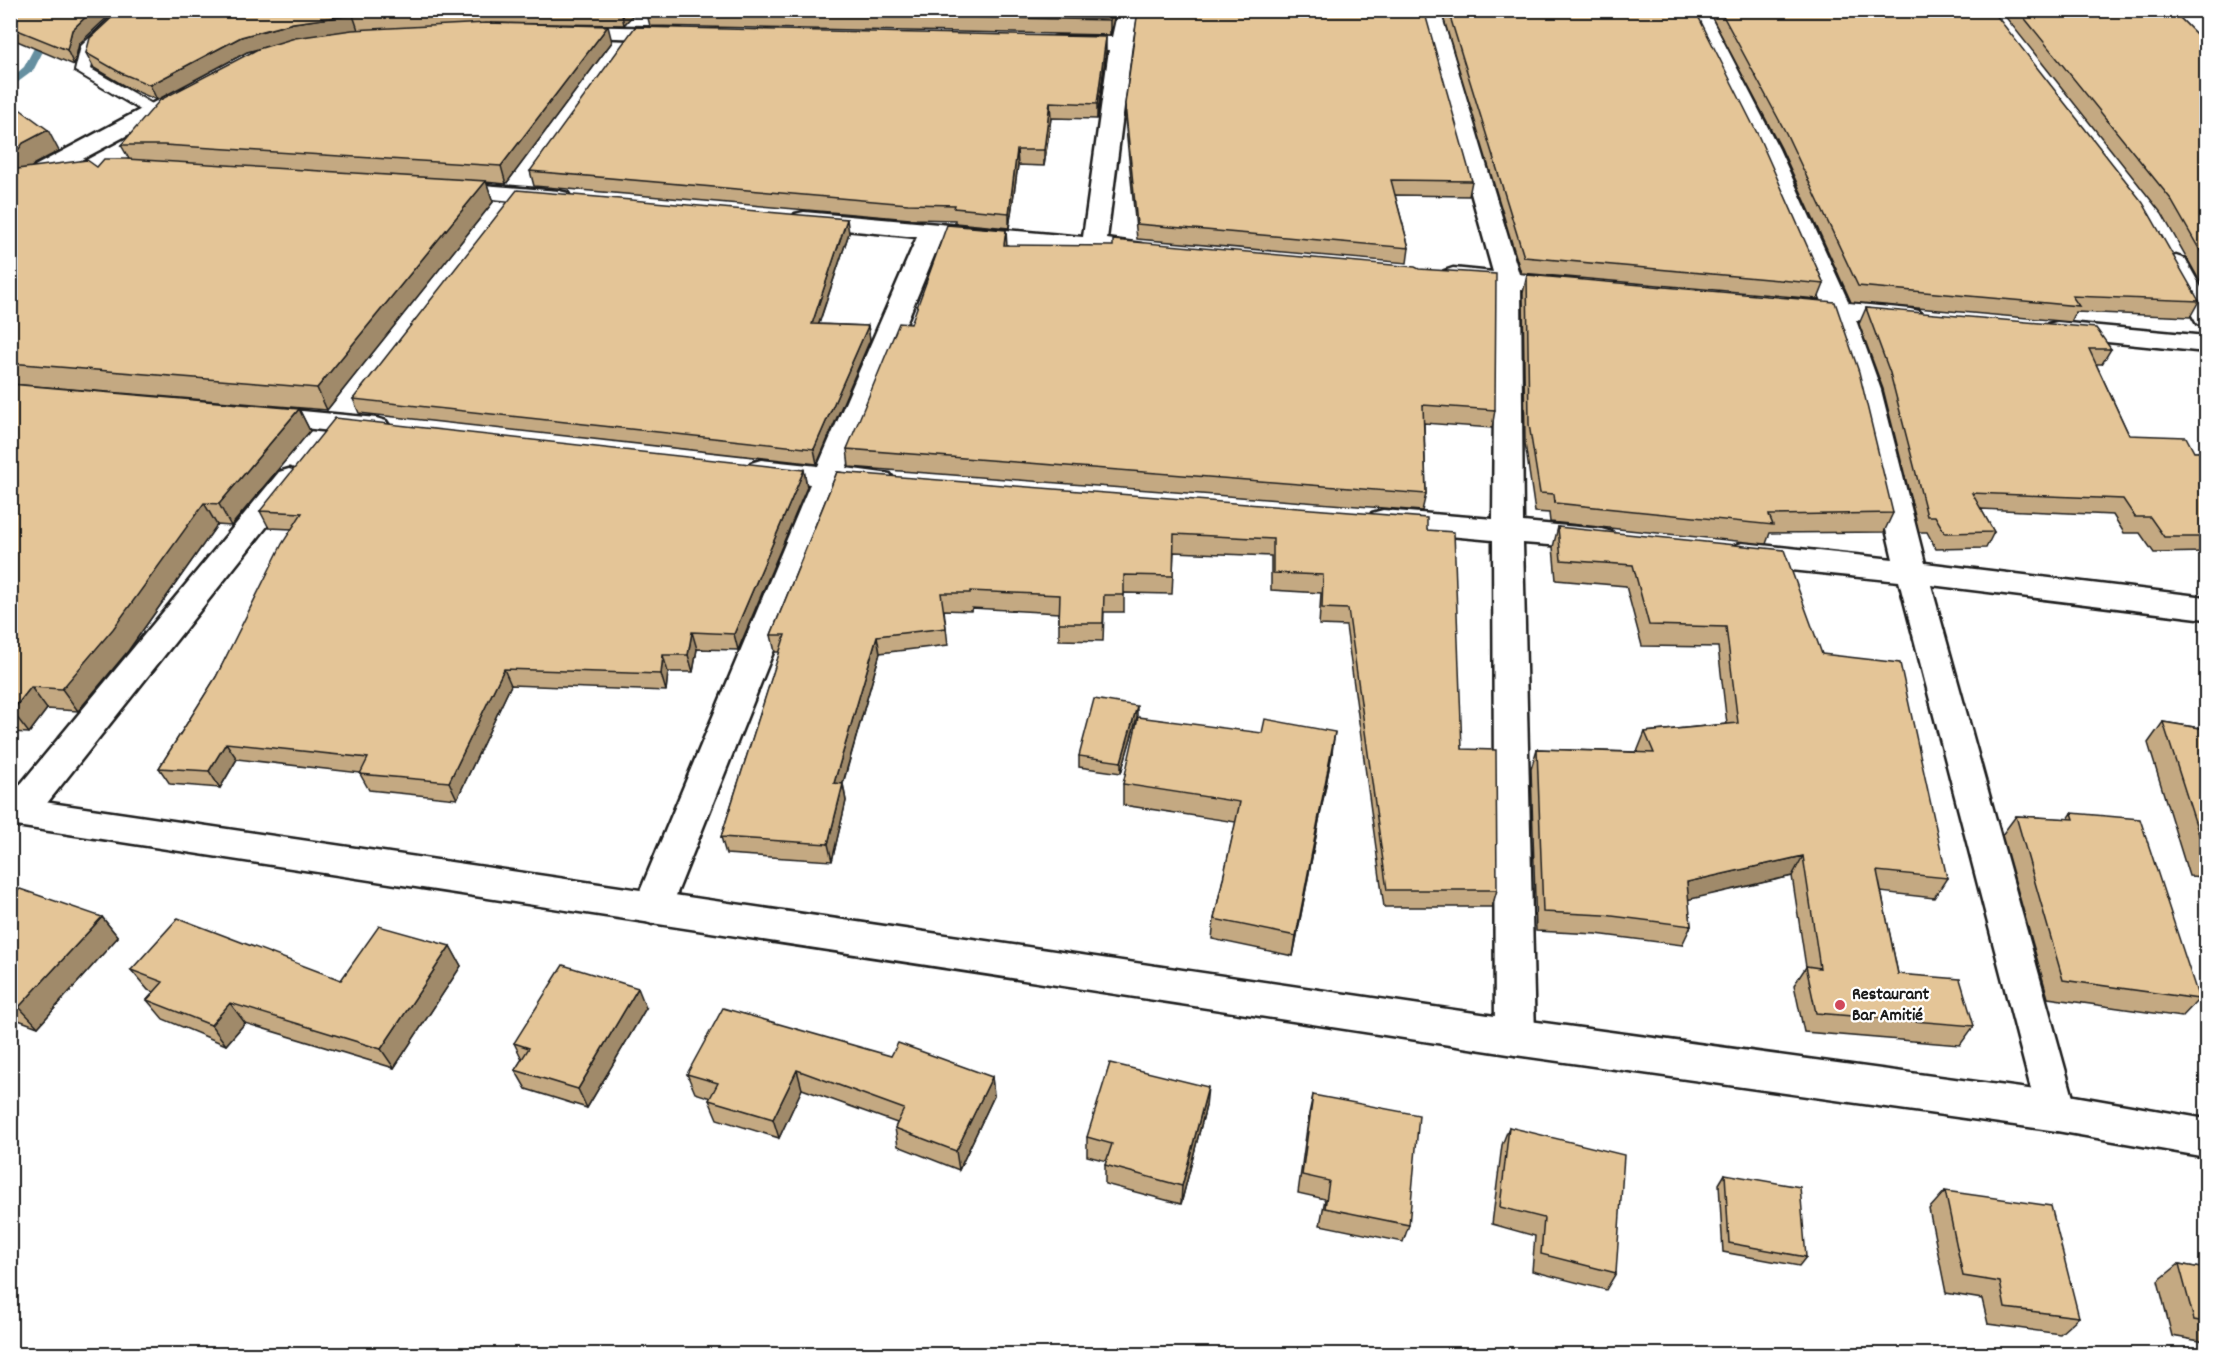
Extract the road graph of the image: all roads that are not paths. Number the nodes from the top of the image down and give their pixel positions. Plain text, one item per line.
1 (127, 10) edge
2 (1128, 10) edge
3 (1430, 10) edge
4 (1696, 10) edge
5 (640, 22) edge
6 (538, 32) edge
7 (692, 34) edge
8 (1038, 42) edge
9 (1121, 44) junction
10 (612, 61) edge
11 (205, 84) edge
12 (155, 112) junction
13 (535, 165) edge
14 (84, 174) edge
15 (19, 181) edge
16 (420, 188) edge
17 (514, 194) junction
18 (586, 200) edge
19 (777, 217) edge
20 (493, 221) edge
21 (932, 231) junction
22 (1094, 246) junction
23 (2166, 246) edge
24 (1153, 251) edge
25 (1425, 273) edge
26 (1508, 280) junction
27 (1591, 288) edge
28 (1768, 304) edge
29 (1839, 310) junction
30 (2206, 318) edge
31 (1934, 319) edge
32 (2029, 327) edge
33 (2206, 344) edge
34 (357, 395) edge
35 (231, 413) edge
36 (335, 423) junction
37 (406, 430) edge
38 (734, 467) edge
39 (828, 477) junction
40 (912, 484) edge
41 (1353, 518) edge
42 (1508, 530) junction
43 (1627, 542) edge
44 (1710, 551) edge
45 (1912, 572) junction
46 (2206, 608) edge
47 (15, 812) edge
48 (652, 908) junction
49 (1515, 1037) junction
50 (2057, 1112) junction
51 (2206, 1138) edge

1 - 12 lane
2 - 9 street
3 - 26 street
4 - 29 street
5 - 6 street
5 - 7 street
5 - 10 street
8 - 9 street
9 - 22 street
11 - 12 street
12 - 15 street
13 - 17 street
14 - 15 street
16 - 17 street
17 - 18 street
17 - 20 street
19 - 21 street
21 - 22 street
21 - 39 street
22 - 24 street
23 - 30 street
25 - 26 street
26 - 27 street
26 - 42 street
28 - 29 street
29 - 31 street
29 - 45 street
32 - 33 street
34 - 36 street
35 - 36 street
36 - 37 street
36 - 47 street
38 - 39 street
39 - 40 street
39 - 48 street
41 - 42 street
42 - 43 street
42 - 49 street
44 - 45 street
45 - 46 street
45 - 50 street
47 - 48 street
48 - 49 street
49 - 50 street
50 - 51 street

